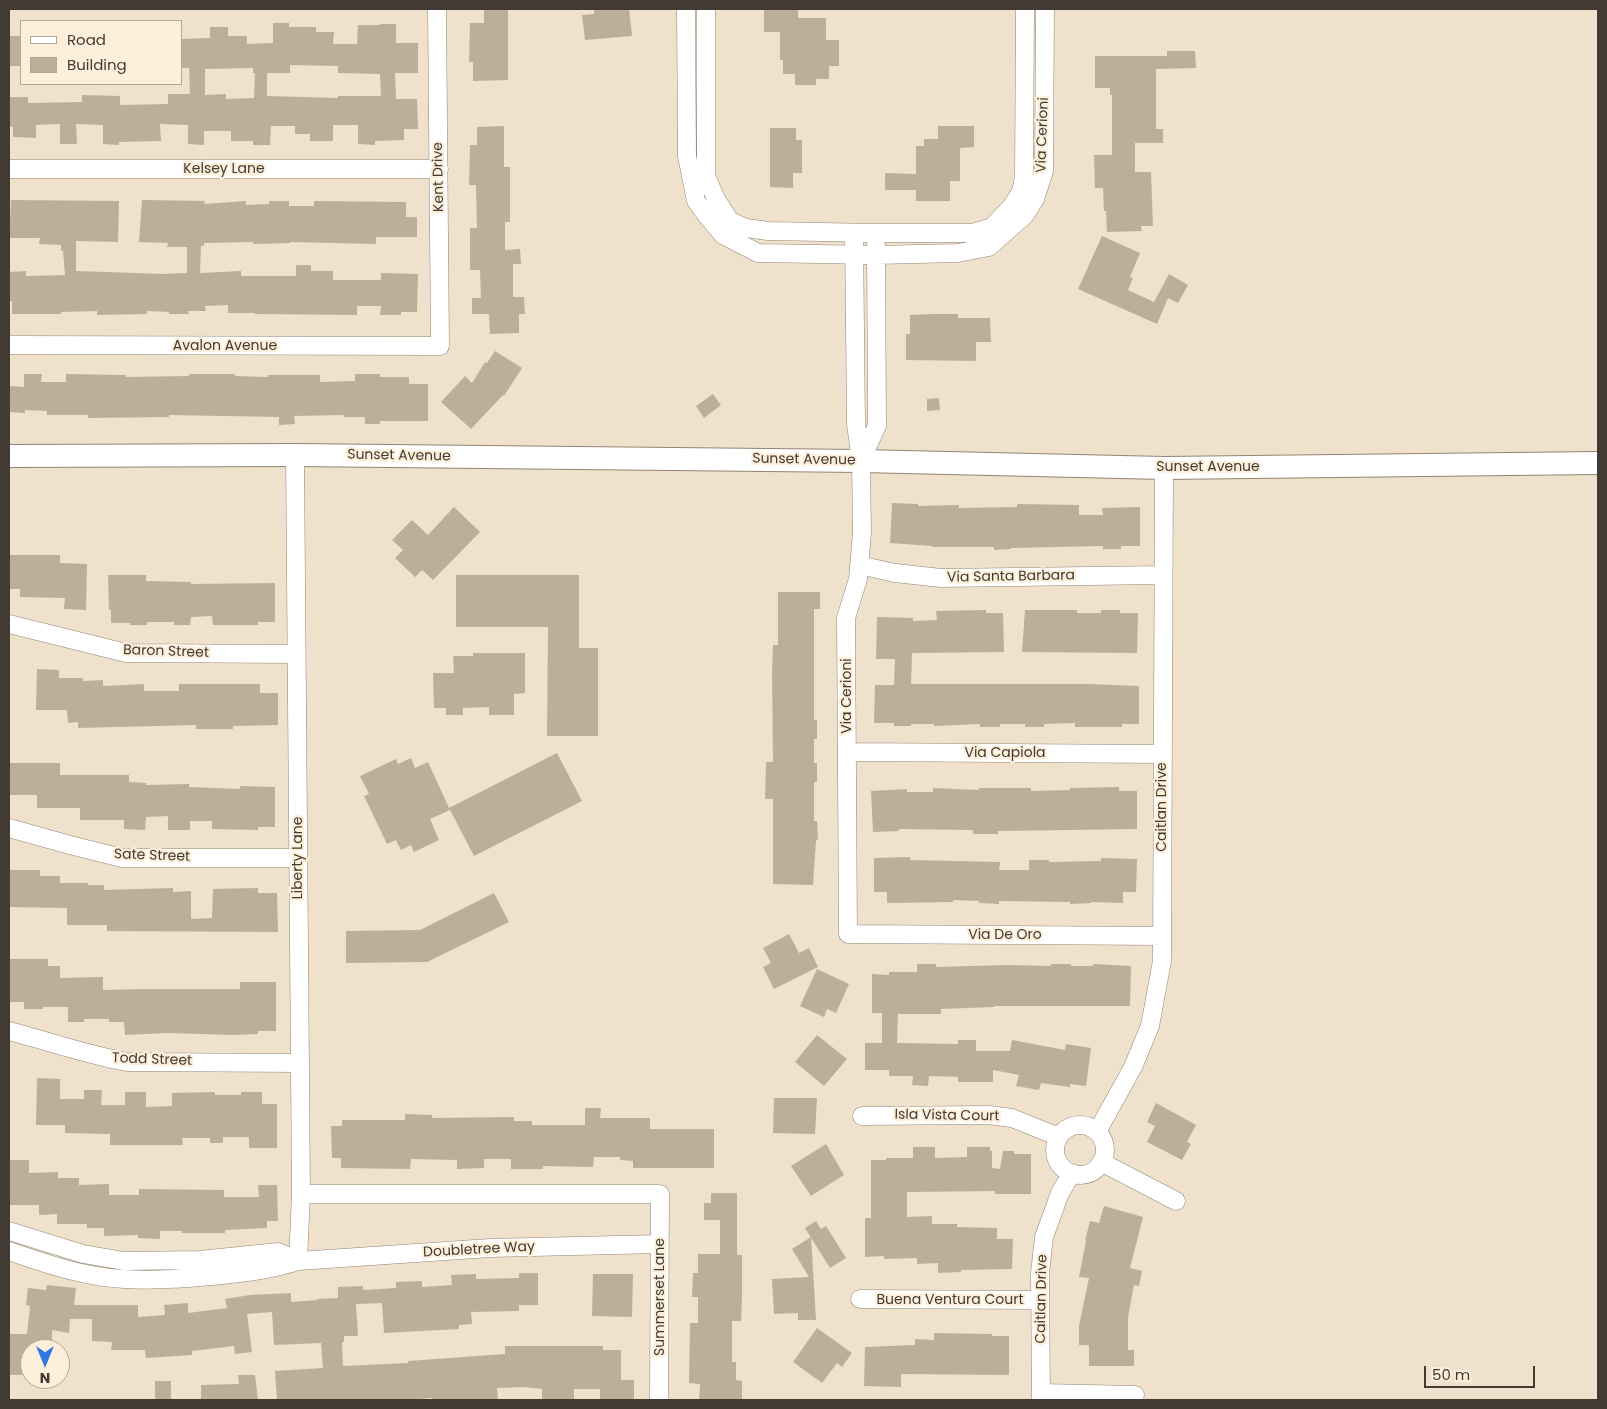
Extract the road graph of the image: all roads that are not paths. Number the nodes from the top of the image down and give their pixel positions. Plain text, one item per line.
1 (437, 9) edge
2 (686, 9) edge
3 (706, 9) edge
4 (1025, 9) edge
5 (1044, 9) edge
6 (9, 169) edge
7 (439, 169) junction
8 (854, 233) junction
9 (876, 233) junction
10 (854, 255) junction
11 (876, 255) junction
12 (9, 346) edge
13 (440, 346) joint
14 (295, 455) junction
15 (9, 456) edge
16 (861, 461) junction
17 (1598, 463) edge
18 (1164, 468) junction
19 (859, 564) junction
20 (1163, 575) junction
21 (9, 624) edge
22 (296, 654) junction
23 (847, 752) junction
24 (1162, 754) junction
25 (9, 828) edge
26 (298, 858) junction
27 (848, 934) joint
28 (1162, 936) junction
29 (9, 1032) edge
30 (300, 1062) junction
31 (862, 1116) dead end
32 (1097, 1132) junction
33 (1059, 1138) junction
34 (1101, 1162) junction
35 (1072, 1174) junction
36 (301, 1194) junction
37 (1176, 1201) dead end
38 (9, 1231) edge
39 (660, 1244) junction
40 (9, 1251) edge
41 (298, 1261) junction
42 (860, 1299) dead end
43 (1040, 1300) junction
44 (1135, 1395) dead end
45 (1041, 1397) edge
46 (659, 1400) edge

1 - 7 street, Kent Drive
2 - 10 street, Via Cerioni
3 - 8 street, Via Cerioni
4 - 9 street, Via Cerioni
5 - 11 street, Via Cerioni
6 - 7 street, Kelsey Lane
7 - 13 street, Kent Drive
8 - 9 street, Via Cerioni
8 - 10 street, Via Cerioni
9 - 11 street, Via Cerioni
10 - 11 street, Via Cerioni
10 - 16 street, Via Cerioni
11 - 16 street, Via Cerioni
12 - 13 street, Avalon Avenue
14 - 15 main road, Sunset Avenue
14 - 16 main road, Sunset Avenue
14 - 22 street, Liberty Lane
16 - 18 main road, Sunset Avenue
16 - 19 street, Via Cerioni
17 - 18 main road, Sunset Avenue
18 - 20 street, Caitlan Drive
19 - 20 street, Via Santa Barbara
19 - 23 street, Via Cerioni
20 - 24 street, Caitlan Drive
21 - 22 street, Baron Street
22 - 26 street, Liberty Lane
23 - 24 street, Via Capiola
23 - 27 street, Via Cerioni
24 - 28 street, Caitlan Drive
25 - 26 street, Sate Street
26 - 30 street, Liberty Lane
27 - 28 street, Via De Oro
28 - 32 street, Caitlan Drive
29 - 30 street, Todd Street
30 - 36 street, Liberty Lane
31 - 33 street, Isla Vista Court
32 - 33 street
32 - 34 street
33 - 35 street
34 - 35 street
34 - 37 street
35 - 43 street, Caitlan Drive
36 - 39 street, Summerset Lane
36 - 41 street, Liberty Lane
38 - 41 street, Doubletree Way
39 - 41 street, Doubletree Way
39 - 46 street, Summerset Lane
40 - 41 street, Doubletree Way
42 - 43 street, Buena Ventura Court
43 - 45 street, Caitlan Drive
44 - 45 street

